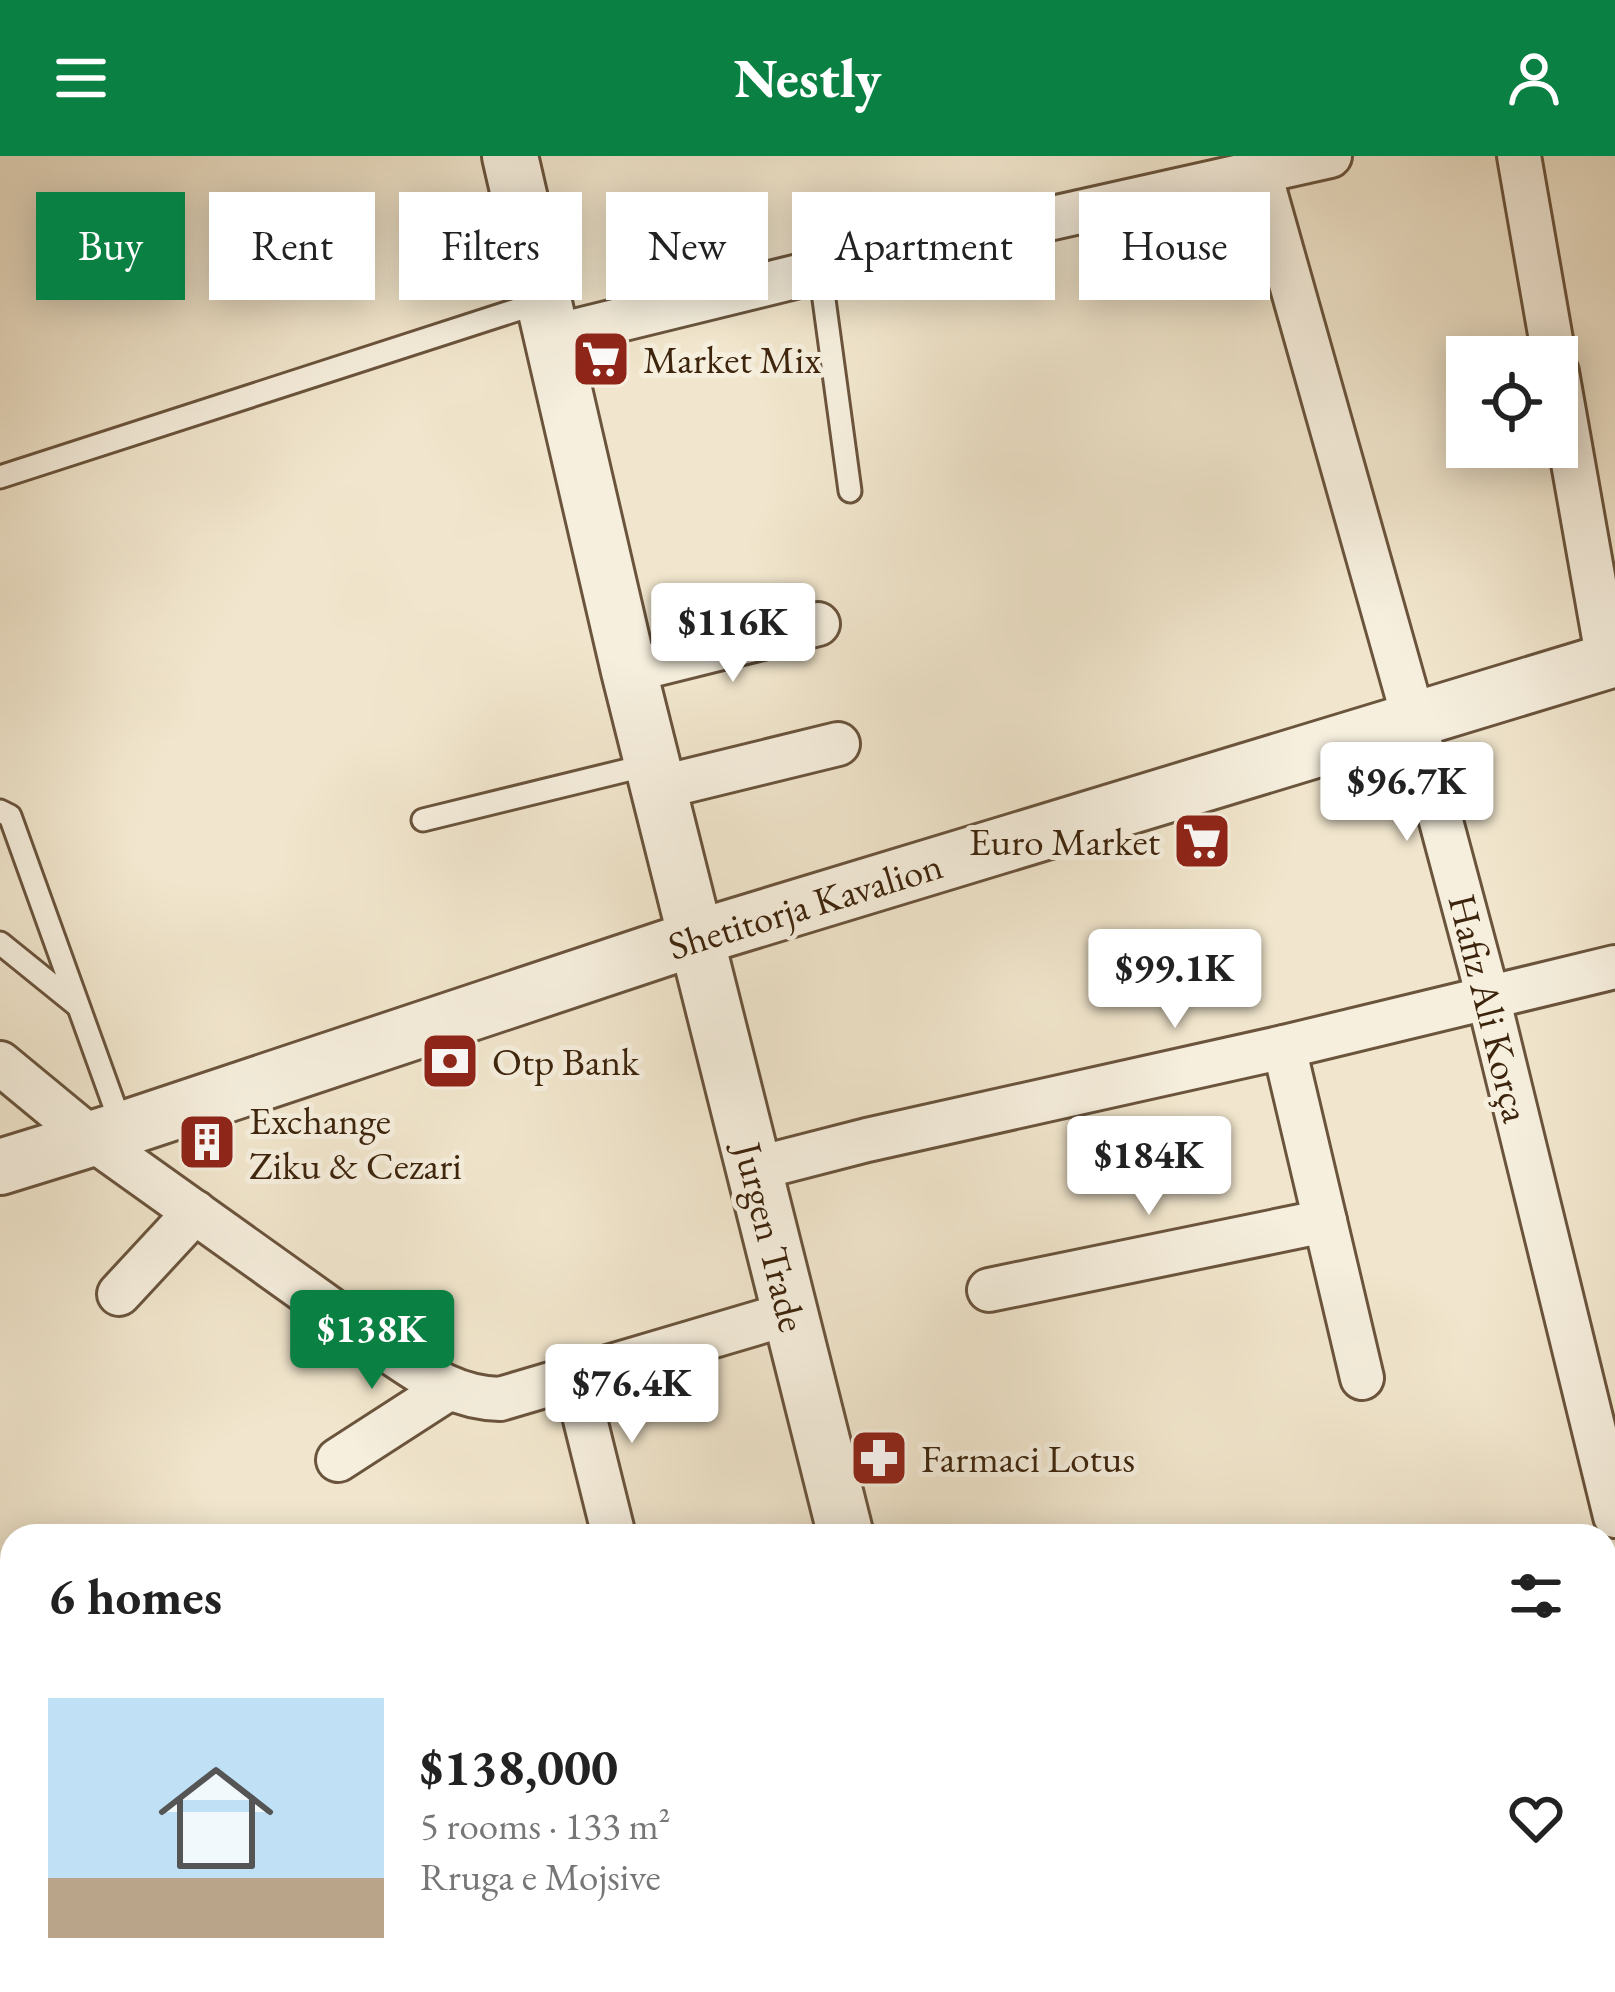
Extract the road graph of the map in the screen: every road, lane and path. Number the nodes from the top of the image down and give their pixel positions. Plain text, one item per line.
1 (510, 156) edge
2 (1330, 156) edge
3 (1519, 156) edge
4 (1257, 164) edge
5 (1055, 213) edge
6 (792, 275) edge
7 (824, 300) edge
8 (546, 320) junction
9 (1550, 336) edge
10 (1575, 468) edge
11 (0, 477) edge
12 (850, 491) dead end
13 (818, 624) dead end
14 (1612, 660) edge
15 (629, 671) junction
16 (1414, 720) junction
17 (838, 745) dead end
18 (655, 776) junction
19 (0, 811) edge
20 (423, 820) dead end
21 (696, 938) junction
22 (0, 944) edge
23 (1615, 968) edge
24 (1488, 997) junction
25 (79, 1006) junction
26 (1284, 1047) junction
27 (0, 1063) edge
28 (108, 1134) junction
29 (0, 1167) edge
30 (754, 1169) junction
31 (194, 1212) junction
32 (1325, 1221) junction
33 (988, 1290) dead end
34 (119, 1294) dead end
35 (790, 1313) junction
36 (574, 1375) junction
37 (1362, 1378) dead end
38 (448, 1389) junction
39 (338, 1460) dead end
40 (1615, 1516) edge
41 (611, 1524) edge
42 (843, 1524) edge

1 - 8 street, Jurgen Trade
2 - 4 street
3 - 9 street
4 - 5 street
4 - 16 street, Hafiz Ali Korça
6 - 8 street
7 - 12 lane
8 - 11 lane
8 - 15 street, Jurgen Trade
10 - 14 street
13 - 15 street
14 - 16 street, Shetitorja Kavalion
15 - 18 street, Jurgen Trade
16 - 21 street, Shetitorja Kavalion
16 - 24 street, Hafiz Ali Korça
17 - 18 street
18 - 20 lane
18 - 21 street, Jurgen Trade
19 - 25 lane
21 - 28 street, Shetitorja Kavalion
21 - 30 street, Jurgen Trade
22 - 25 lane
23 - 24 street
24 - 26 street
24 - 40 street, Hafiz Ali Korça
25 - 28 lane
26 - 30 street
26 - 32 street
27 - 28 street
28 - 29 street, Shetitorja Kavalion
28 - 31 street
30 - 35 street, Jurgen Trade
31 - 34 street
31 - 38 street
32 - 33 street
32 - 37 street
35 - 36 street
35 - 42 street, Jurgen Trade
36 - 38 street
36 - 41 street
38 - 39 street

